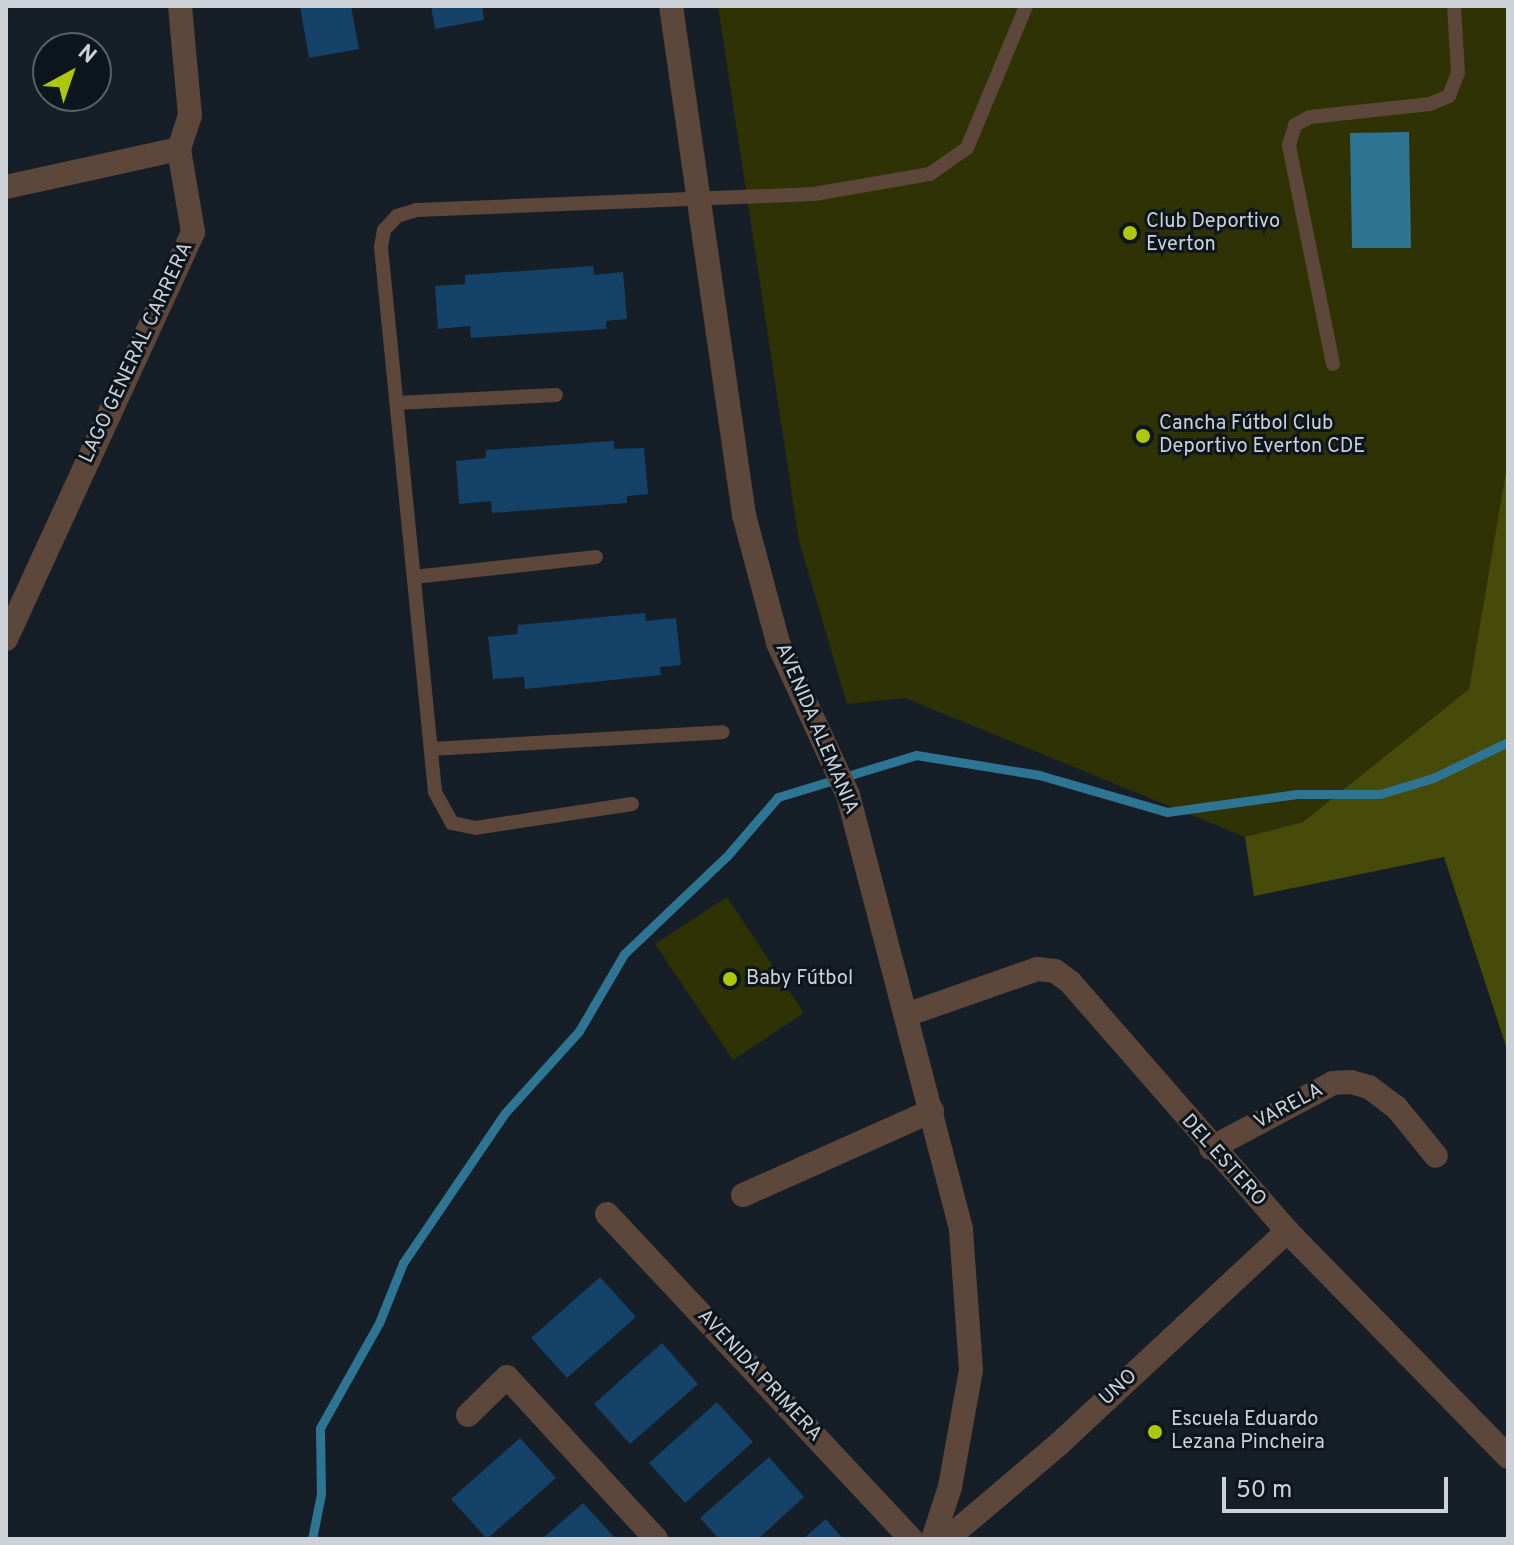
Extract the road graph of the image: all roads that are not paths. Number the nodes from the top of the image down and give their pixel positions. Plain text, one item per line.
1 (180, 6) edge
2 (671, 6) edge
3 (1026, 6) edge
4 (1454, 6) edge
5 (179, 149) junction
6 (6, 187) edge
7 (701, 195) junction
8 (1333, 364) dead end
9 (556, 395) dead end
10 (397, 403) junction
11 (596, 557) dead end
12 (414, 577) junction
13 (6, 639) edge
14 (723, 732) dead end
15 (431, 749) junction
16 (632, 804) dead end
17 (906, 1015) junction
18 (932, 1111) junction
19 (1211, 1148) junction
20 (1436, 1156) dead end
21 (743, 1195) dead end
22 (607, 1214) dead end
23 (1287, 1231) junction
24 (468, 1415) dead end
25 (1508, 1457) edge
26 (656, 1539) edge
27 (911, 1539) edge
28 (933, 1539) edge
29 (947, 1539) edge

1 - 5 street, LAGO GENERAL CARRERA
2 - 7 street, AVENIDA ALEMANIA
3 - 7 lane
4 - 8 lane
5 - 6 street
5 - 13 street, LAGO GENERAL CARRERA
7 - 10 lane
7 - 17 street, AVENIDA ALEMANIA
9 - 10 lane
10 - 12 lane
11 - 12 lane
12 - 15 lane
14 - 15 lane
15 - 16 lane
17 - 18 street, AVENIDA ALEMANIA
17 - 19 street, DEL ESTERO
18 - 21 street
18 - 28 street, AVENIDA ALEMANIA
19 - 20 street, VARELA
19 - 23 street, DEL ESTERO
22 - 27 street, AVENIDA PRIMERA
23 - 25 street, DEL ESTERO
23 - 29 street, UNO
24 - 26 street

